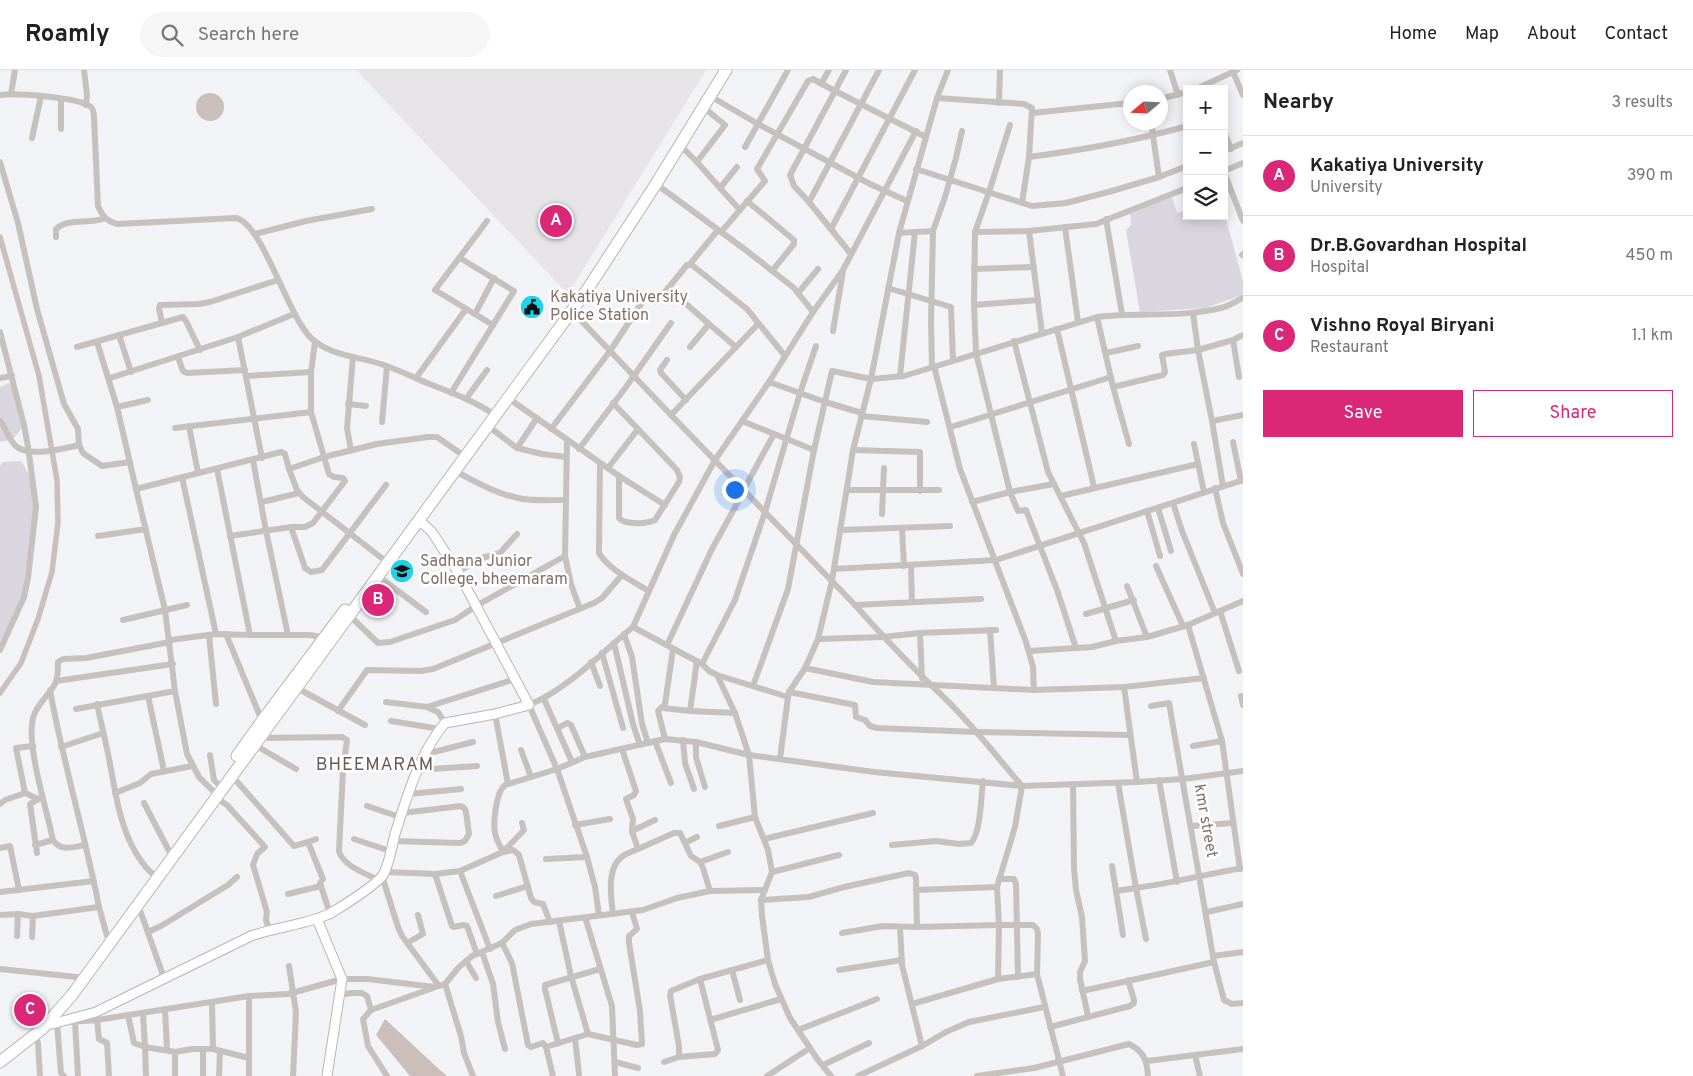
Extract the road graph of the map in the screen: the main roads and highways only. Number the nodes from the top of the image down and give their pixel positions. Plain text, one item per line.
1 (719, 70) edge
2 (726, 70) edge
3 (493, 414) junction
4 (328, 638) junction
5 (216, 791) junction
6 (49, 1022) junction
7 (0, 1053) edge
8 (0, 1062) edge

1 - 3 highway
2 - 3 highway
3 - 4 highway
3 - 4 highway
4 - 5 highway
4 - 5 highway
5 - 6 highway
5 - 6 highway
6 - 7 highway
6 - 8 highway

